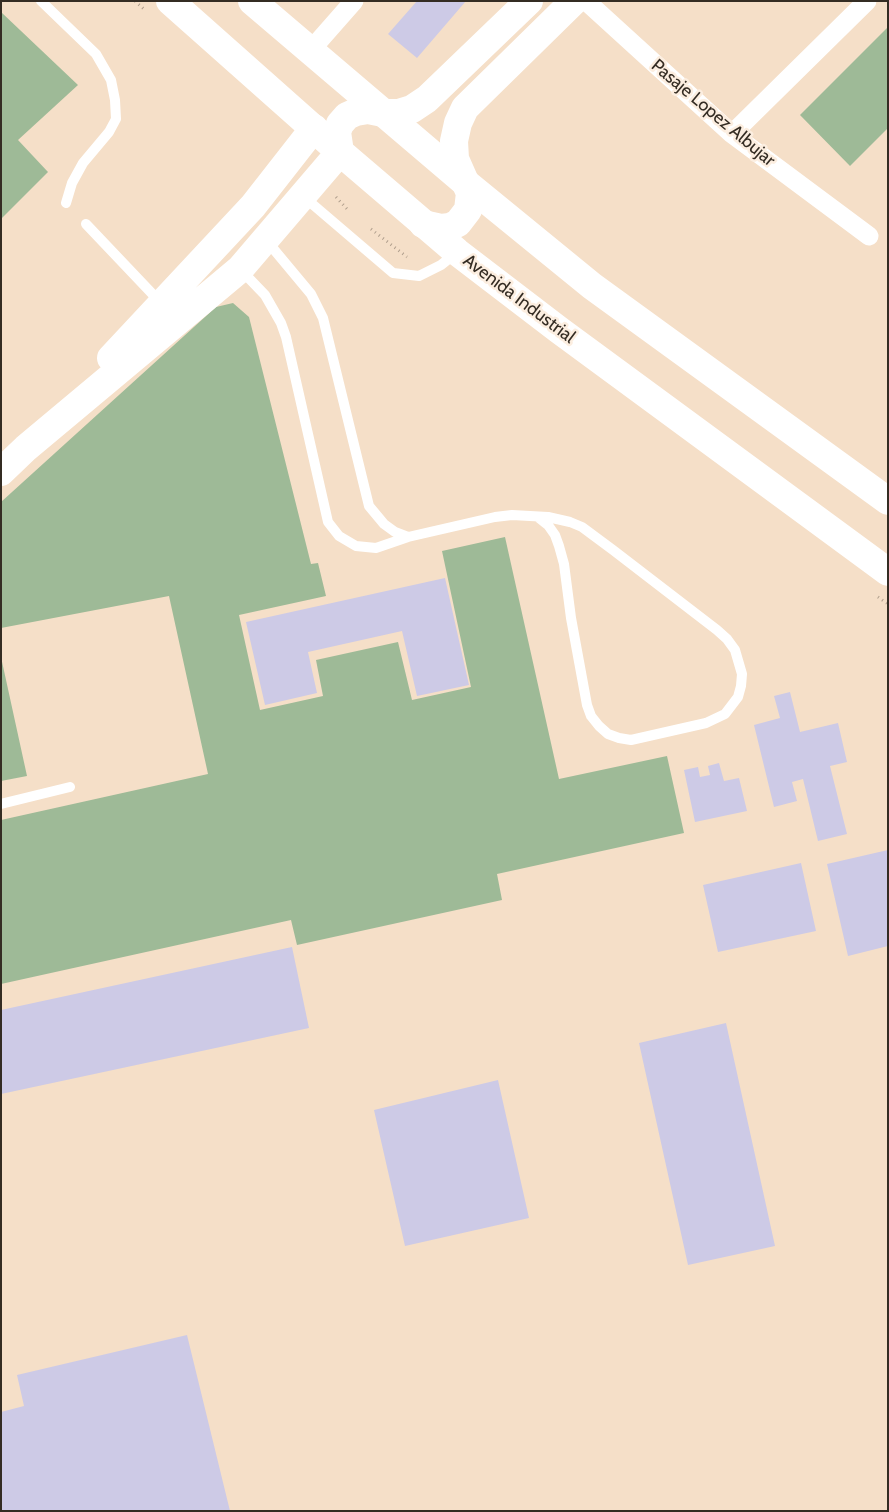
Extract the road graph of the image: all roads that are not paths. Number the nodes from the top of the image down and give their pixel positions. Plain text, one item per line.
1 (41, 1) edge
2 (170, 1) edge
3 (252, 1) edge
4 (354, 1) edge
5 (528, 1) edge
6 (574, 1) edge
7 (586, 1) edge
8 (867, 1) edge
9 (310, 51) junction
10 (383, 113) junction
11 (314, 128) junction
12 (732, 134) junction
13 (340, 152) junction
14 (467, 184) junction
15 (302, 196) junction
16 (66, 203) dead end
17 (86, 224) dead end
18 (424, 224) junction
19 (870, 236) dead end
20 (265, 239) junction
21 (457, 252) junction
22 (240, 269) junction
23 (162, 304) junction
24 (26, 448) junction
25 (1, 472) edge
26 (888, 501) edge
27 (538, 517) junction
28 (408, 537) junction
29 (888, 572) edge
30 (70, 787) dead end
31 (1, 804) edge

1 - 16 lane
2 - 11 main road, Avenida Industrial
3 - 9 main road
4 - 9 street
5 - 10 main road
6 - 14 main road
7 - 12 street, Pasaje Lopez Albujar
8 - 12 street
9 - 10 main road
10 - 13 main road
10 - 14 main road
11 - 13 main road, Avenida Industrial
11 - 23 main road
12 - 19 street, Pasaje Lopez Albujar
13 - 15 main road
13 - 18 main road, Avenida Industrial
14 - 18 main road
14 - 26 main road
15 - 20 main road
15 - 21 lane
17 - 23 lane
18 - 21 main road, Avenida Industrial
20 - 22 main road
20 - 28 lane
21 - 29 main road, Avenida Industrial
22 - 24 main road
22 - 28 lane
23 - 24 main road
24 - 25 main road
27 - 27 lane
27 - 28 lane
30 - 31 lane

